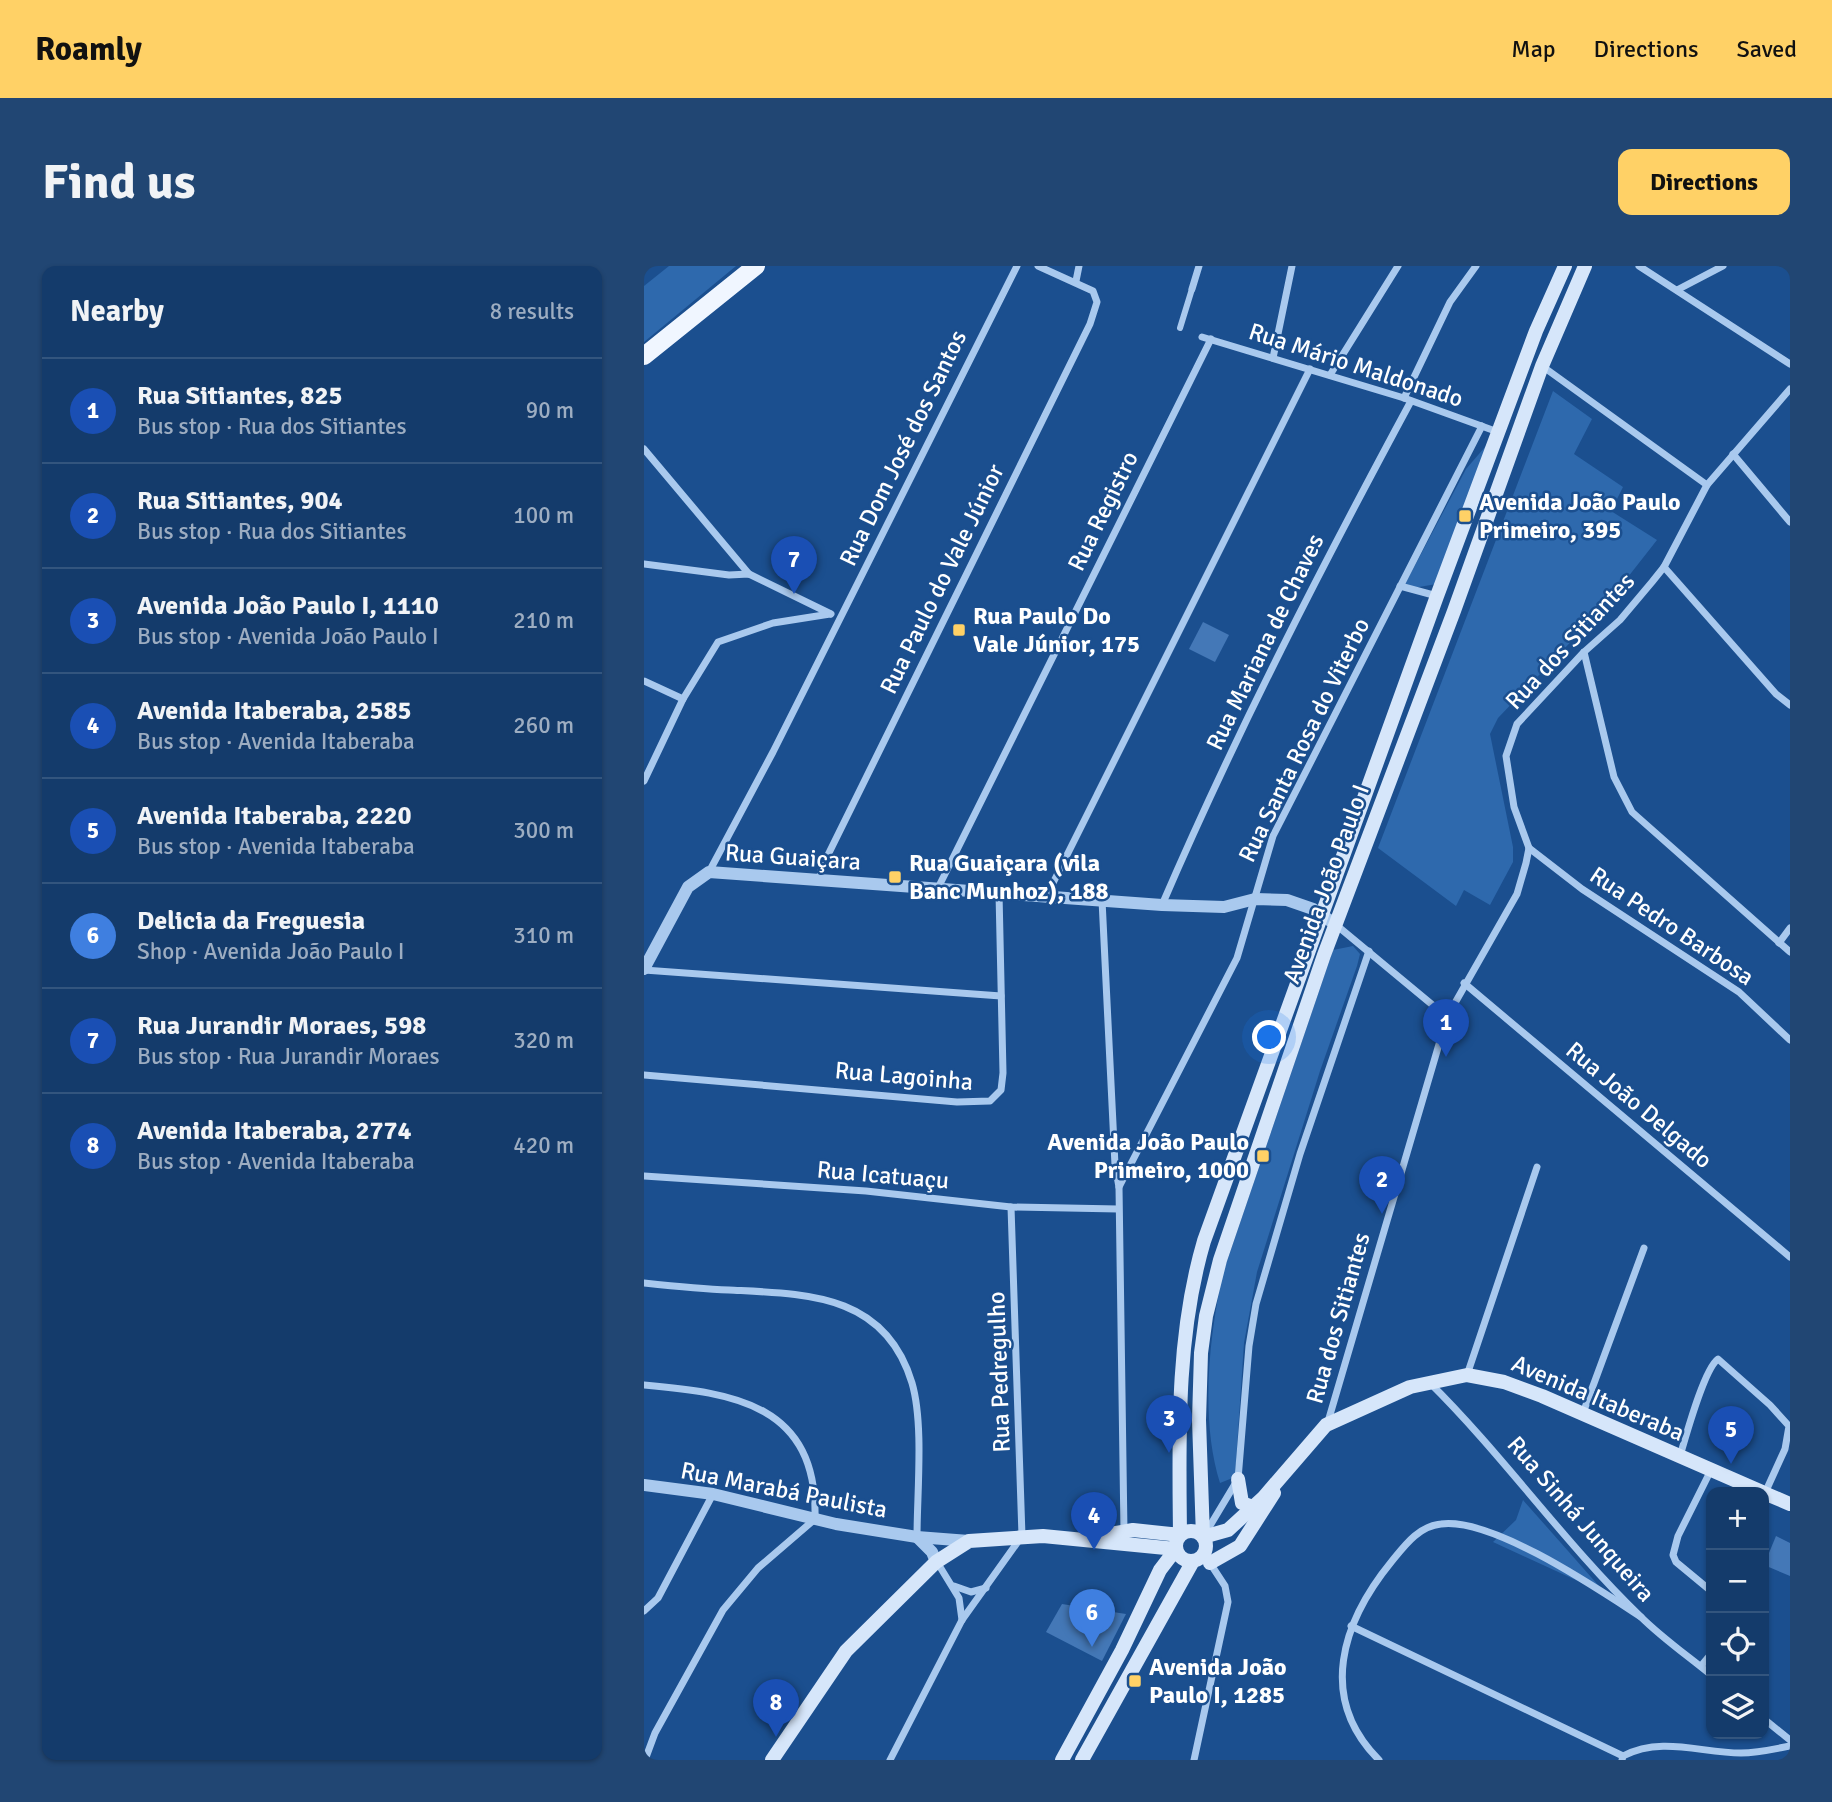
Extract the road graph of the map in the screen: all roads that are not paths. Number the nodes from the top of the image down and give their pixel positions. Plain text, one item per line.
1 (756, 266) edge
2 (1017, 266) edge
3 (1038, 266) edge
4 (1080, 266) edge
5 (1199, 266) edge
6 (1292, 266) edge
7 (1398, 266) edge
8 (1476, 266) edge
9 (1565, 266) edge
10 (1585, 266) edge
11 (1639, 266) edge
12 (1723, 266) edge
13 (1076, 281) junction
14 (1192, 289) joint
15 (1677, 290) junction
16 (1180, 328) dead end
17 (1202, 337) dead end
18 (1211, 339) junction
19 (644, 356) edge
20 (1273, 358) junction
21 (1790, 363) edge
22 (1542, 366) junction
23 (1310, 369) junction
24 (1331, 375) junction
25 (1790, 390) edge
26 (1407, 400) junction
27 (1482, 426) junction
28 (1499, 432) junction
29 (644, 449) edge
30 (1733, 454) junction
31 (1707, 485) junction
32 (1497, 494) junction
33 (1790, 522) edge
34 (644, 564) edge
35 (1664, 567) junction
36 (749, 574) junction
37 (1400, 586) junction
38 (1437, 596) junction
39 (830, 614) junction
40 (841, 618) junction
41 (1584, 652) junction
42 (644, 681) edge
43 (683, 699) junction
44 (1790, 705) edge
45 (644, 782) edge
46 (1529, 848) junction
47 (709, 872) junction
48 (819, 880) junction
49 (937, 888) junction
50 (999, 893) junction
51 (1045, 897) junction
52 (1255, 899) junction
53 (1102, 900) junction
54 (1162, 905) junction
55 (1320, 913) junction
56 (1335, 924) junction
57 (1790, 928) edge
58 (1779, 943) junction
59 (1369, 951) junction
60 (1790, 952) edge
61 (644, 970) edge
62 (1464, 983) junction
63 (1001, 996) junction
64 (1447, 1017) junction
65 (1790, 1040) edge
66 (644, 1074) edge
67 (1537, 1167) dead end
68 (644, 1176) edge
69 (1119, 1187) junction
70 (1011, 1207) junction
71 (1118, 1209) junction
72 (1644, 1248) dead end
73 (1790, 1257) edge
74 (644, 1283) edge
75 (1467, 1375) junction
76 (1429, 1381) junction
77 (644, 1385) edge
78 (1582, 1414) junction
79 (1326, 1425) junction
80 (1679, 1457) junction
81 (1711, 1470) junction
82 (1238, 1479) junction
83 (1280, 1483) junction
84 (644, 1485) edge
85 (1749, 1487) edge
86 (1766, 1487) edge
87 (713, 1494) junction
88 (1769, 1495) edge
89 (1790, 1504) edge
90 (1253, 1507) junction
91 (815, 1519) junction
92 (1022, 1536) junction
93 (917, 1537) junction
94 (1203, 1537) junction
95 (1124, 1538) junction
96 (969, 1541) junction
97 (1178, 1542) junction
98 (1202, 1559) junction
99 (936, 1562) junction
100 (954, 1586) junction
101 (1706, 1587) edge
102 (986, 1588) junction
103 (644, 1611) edge
104 (1641, 1618) junction
105 (962, 1620) junction
106 (1351, 1626) junction
107 (1706, 1660) edge
108 (1701, 1667) junction
109 (1706, 1671) edge
110 (1769, 1723) edge
111 (1790, 1740) edge
112 (1790, 1746) edge
113 (1064, 1756) edge
114 (1623, 1758) edge
115 (645, 1760) edge
116 (772, 1760) edge
117 (890, 1760) edge
118 (1081, 1760) edge
119 (1194, 1760) edge
120 (1379, 1760) edge

1 - 19 main road
2 - 40 street, Rua Dom José dos Santos
3 - 13 street
4 - 13 street
5 - 14 street
6 - 20 street
7 - 24 street
8 - 26 street, Rua Mariana de Chaves
9 - 28 main road, Avenida João Paulo I
10 - 22 main road, Avenida João Paulo I
11 - 15 street
12 - 15 street
13 - 48 street, Rua Paulo do Vale Júnior
14 - 16 street
15 - 21 street
17 - 18 street, Rua Mário Maldonado
18 - 20 street, Rua Mário Maldonado
18 - 49 street, Rua Registro
20 - 23 street, Rua Mário Maldonado
22 - 31 street
22 - 32 main road, Avenida João Paulo I
23 - 24 street, Rua Mário Maldonado
23 - 51 street
24 - 26 street, Rua Mário Maldonado
25 - 30 street, Rua dos Sitiantes
26 - 27 street, Rua Mário Maldonado
26 - 54 street, Rua Mariana de Chaves
27 - 28 street, Rua Mário Maldonado
27 - 37 street, Rua Santa Rosa do Viterbo
28 - 32 main road
28 - 38 main road, Avenida João Paulo I
29 - 36 street
30 - 31 street, Rua dos Sitiantes
30 - 33 street
31 - 35 street, Rua dos Sitiantes
32 - 56 main road, Avenida João Paulo I
34 - 36 street
35 - 41 street, Rua dos Sitiantes
35 - 44 street
36 - 39 street
37 - 38 street
37 - 52 street, Rua Santa Rosa do Viterbo
38 - 55 main road, Avenida João Paulo I
39 - 40 street
39 - 43 street
40 - 47 street, Rua Dom José dos Santos
41 - 46 street, Rua dos Sitiantes
41 - 58 street
42 - 43 street
43 - 45 street
46 - 62 street, Rua dos Sitiantes
46 - 65 street, Rua Pedro Barbosa
47 - 48 street, Rua Guaiçara
47 - 61 street, Rua Guaiçara
48 - 49 street, Rua Guaiçara
49 - 50 street, Rua Guaiçara
50 - 51 street, Rua Guaiçara
50 - 63 street, Rua Lagoinha
51 - 53 street, Rua Guaiçara
52 - 54 street, Rua Guaiçara
52 - 55 street, Rua Guaiçara
52 - 69 street, Rua Santa Rosa do Viterbo
53 - 54 street, Rua Guaiçara
53 - 69 street
55 - 56 street, Rua Guaiçara
55 - 97 main road, Avenida João Paulo I
56 - 59 street, Rua Guaiçara
56 - 94 main road, Avenida João Paulo I
57 - 58 street
58 - 60 street
59 - 64 street, Rua Guaiçara
59 - 82 street
61 - 63 street
62 - 64 street, Rua dos Sitiantes
62 - 73 street, Rua João Delgado
63 - 66 street, Rua Lagoinha
64 - 79 street, Rua dos Sitiantes
67 - 75 street
68 - 70 street, Rua Icatuaçu
69 - 71 street
70 - 71 street, Rua Icatuaçu
70 - 92 street, Rua Pedregulho
71 - 95 street
72 - 78 street
74 - 93 street
75 - 76 main road, Avenida Itaberaba
75 - 78 main road, Avenida Itaberaba
76 - 79 main road, Avenida Itaberaba
76 - 104 street, Rua Sinhá Junqueira
77 - 91 street
78 - 80 main road, Avenida Itaberaba
79 - 83 main road, Avenida Itaberaba
80 - 81 main road, Avenida Itaberaba
80 - 86 street
81 - 85 main road, Avenida Itaberaba
81 - 101 street
82 - 90 main road
82 - 94 street
83 - 90 main road, Avenida Itaberaba
83 - 98 main road, Avenida Itaberaba
84 - 87 street, Rua Marabá Paulista
87 - 91 street, Rua Marabá Paulista
87 - 103 street
88 - 89 main road, Avenida Itaberaba
90 - 94 main road, Avenida Itaberaba
91 - 93 street, Rua Marabá Paulista
91 - 115 street
92 - 95 main road
92 - 96 main road
92 - 102 street
93 - 96 street, Rua Marabá Paulista
93 - 99 street, Rua Marabá Paulista
94 - 97 main road
94 - 98 main road
95 - 97 main road
96 - 99 main road
97 - 98 main road
97 - 113 main road
98 - 118 main road
98 - 119 street
99 - 100 street
99 - 116 main road
100 - 102 street
100 - 105 street
102 - 105 street
104 - 106 street
104 - 108 street, Rua Sinhá Junqueira
105 - 117 street
106 - 114 street
106 - 120 street
107 - 108 street
108 - 109 street, Rua Sinhá Junqueira
110 - 111 street
112 - 114 street
113 - 118 street

